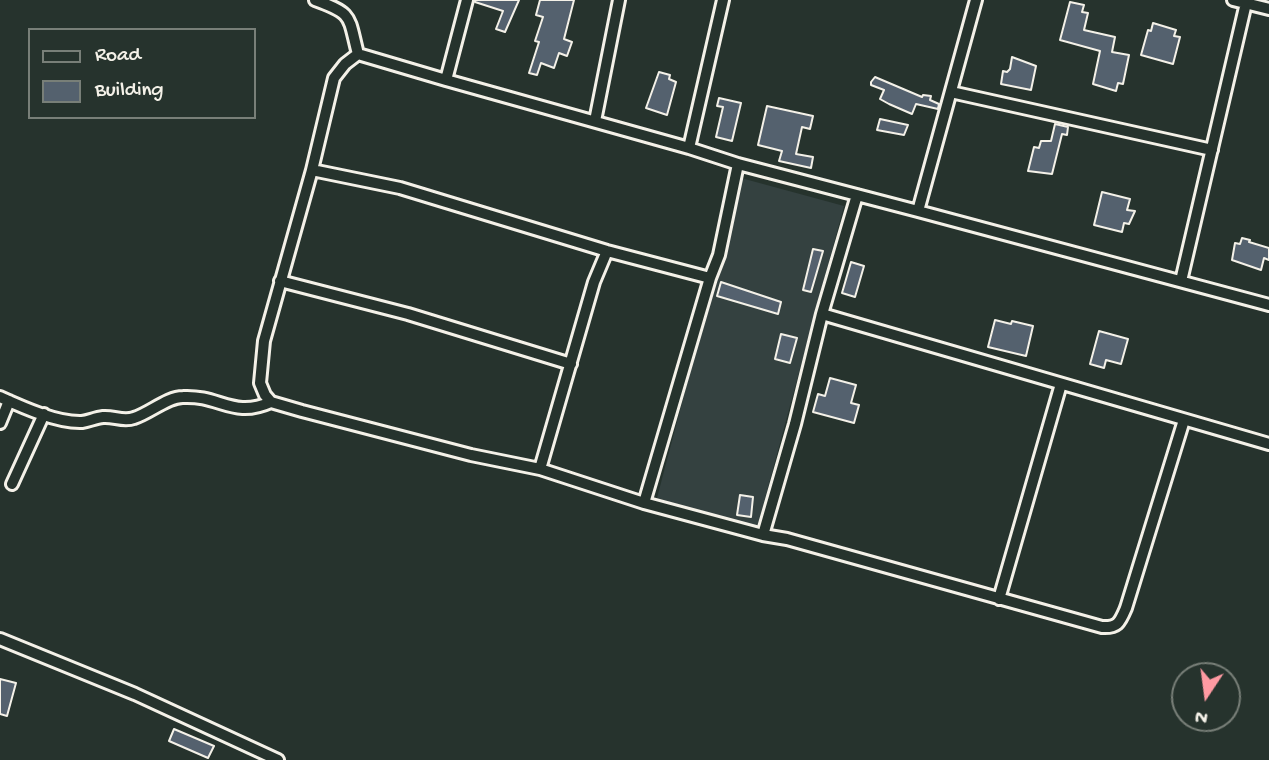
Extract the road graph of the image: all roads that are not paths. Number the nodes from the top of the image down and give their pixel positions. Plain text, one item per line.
1 (315, 0) edge
2 (467, 0) edge
3 (619, 0) edge
4 (723, 0) edge
5 (976, 0) edge
6 (1233, 0) edge
7 (1246, 3) junction
8 (1269, 9) edge
9 (358, 54) junction
10 (446, 80) junction
11 (951, 93) junction
12 (595, 121) junction
13 (689, 148) junction
14 (1212, 150) junction
15 (738, 164) junction
16 (312, 170) junction
17 (857, 195) junction
18 (918, 211) junction
19 (607, 251) junction
20 (710, 278) junction
21 (280, 281) junction
22 (1181, 281) junction
23 (1269, 305) edge
24 (822, 314) junction
25 (571, 364) junction
26 (1061, 384) junction
27 (5, 399) edge
28 (271, 402) junction
29 (44, 414) junction
30 (1184, 420) junction
31 (0, 424) edge
32 (1269, 444) edge
33 (540, 469) junction
34 (12, 484) dead end
35 (644, 503) junction
36 (763, 535) junction
37 (999, 599) junction
38 (0, 639) edge
39 (278, 760) edge

1 - 9 street
2 - 10 street
3 - 12 street
4 - 13 street
5 - 11 street
6 - 7 street
7 - 8 street
7 - 14 street
9 - 10 street
9 - 16 street
10 - 12 street
11 - 14 street
11 - 18 street
12 - 13 street
13 - 15 street
14 - 22 street
15 - 17 street
15 - 20 street
16 - 19 street
16 - 21 street
17 - 18 street
17 - 24 street
18 - 22 street
19 - 20 street
19 - 25 street
20 - 35 street
21 - 25 street
21 - 28 street
22 - 23 street
24 - 26 street
24 - 36 street
25 - 33 street
26 - 30 street
26 - 37 street
27 - 29 street
27 - 31 street
28 - 29 street
28 - 33 street
29 - 34 street
30 - 32 street
30 - 37 street
33 - 35 street
35 - 36 street
36 - 37 street
38 - 39 street

